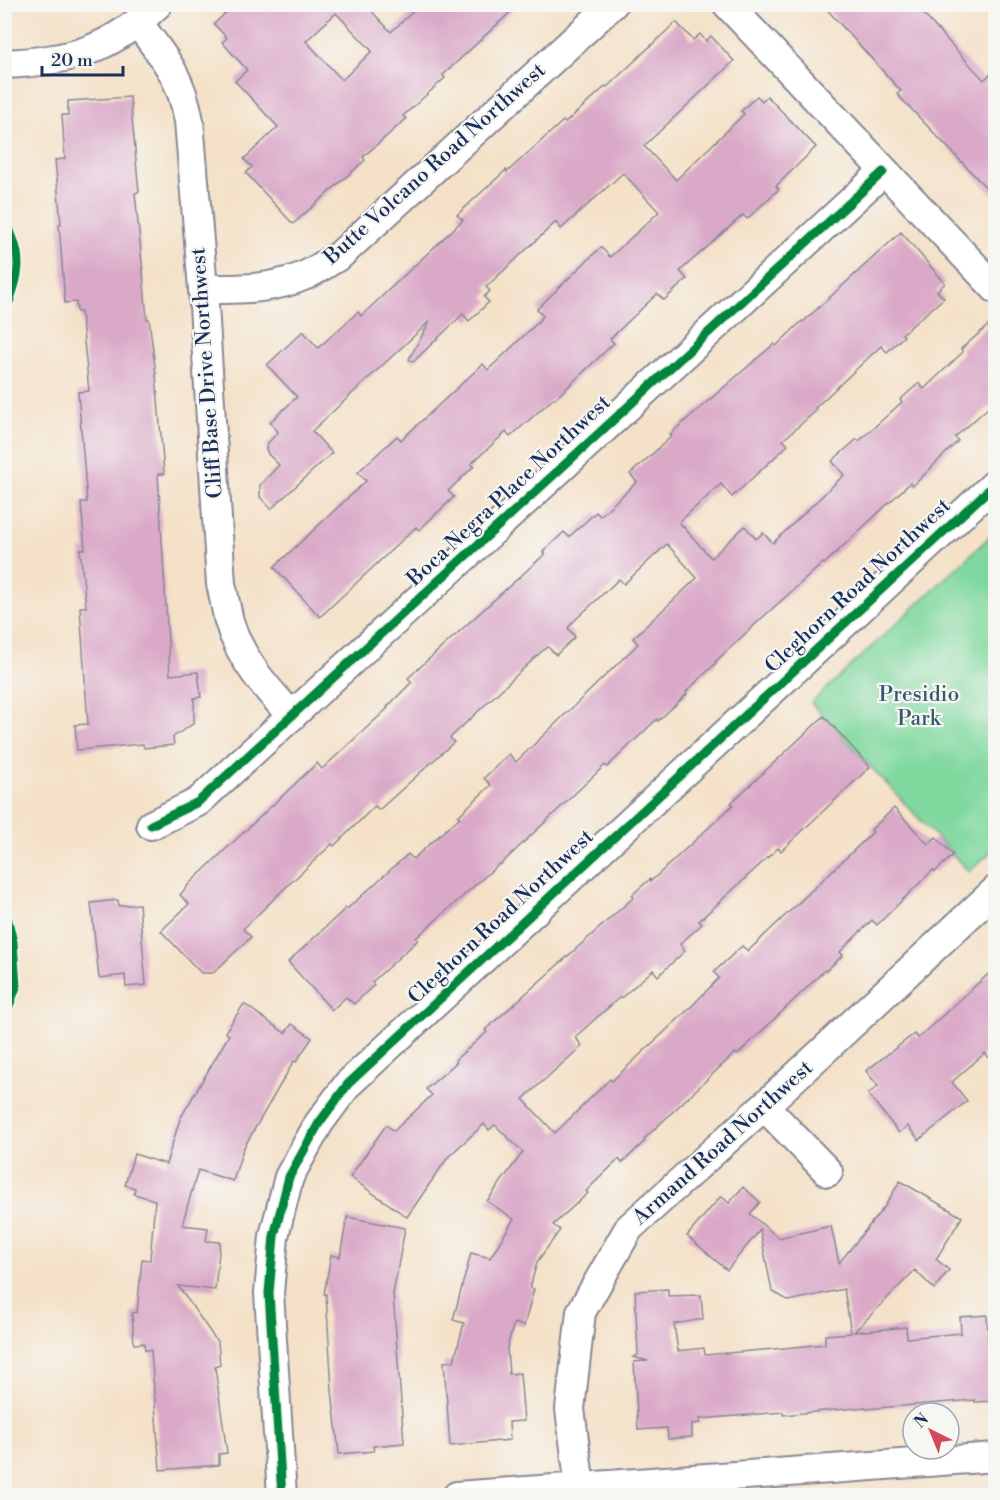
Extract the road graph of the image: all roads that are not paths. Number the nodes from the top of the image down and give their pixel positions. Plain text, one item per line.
1 (613, 4) edge
2 (727, 4) edge
3 (148, 14) edge
4 (4, 64) edge
5 (883, 172) junction
6 (202, 289) junction
7 (996, 289) edge
8 (996, 483) edge
9 (292, 716) junction
10 (151, 825) dead end
11 (996, 890) edge
12 (764, 1106) junction
13 (828, 1172) dead end
14 (996, 1457) edge
15 (580, 1491) edge
16 (282, 1496) edge
17 (457, 1496) edge

1 - 6 street, Butte Volcano Road Northwest
2 - 5 street
3 - 4 street
3 - 6 street, Cliff Base Drive Northwest
5 - 7 street
5 - 9 street, Boca Negra Place Northwest
6 - 9 street, Cliff Base Drive Northwest
8 - 16 street, Cleghorn Road Northwest
9 - 10 street, Boca Negra Place Northwest
11 - 12 street, Armand Road Northwest
12 - 13 street
12 - 15 street, Armand Road Northwest
14 - 15 street
15 - 17 street

